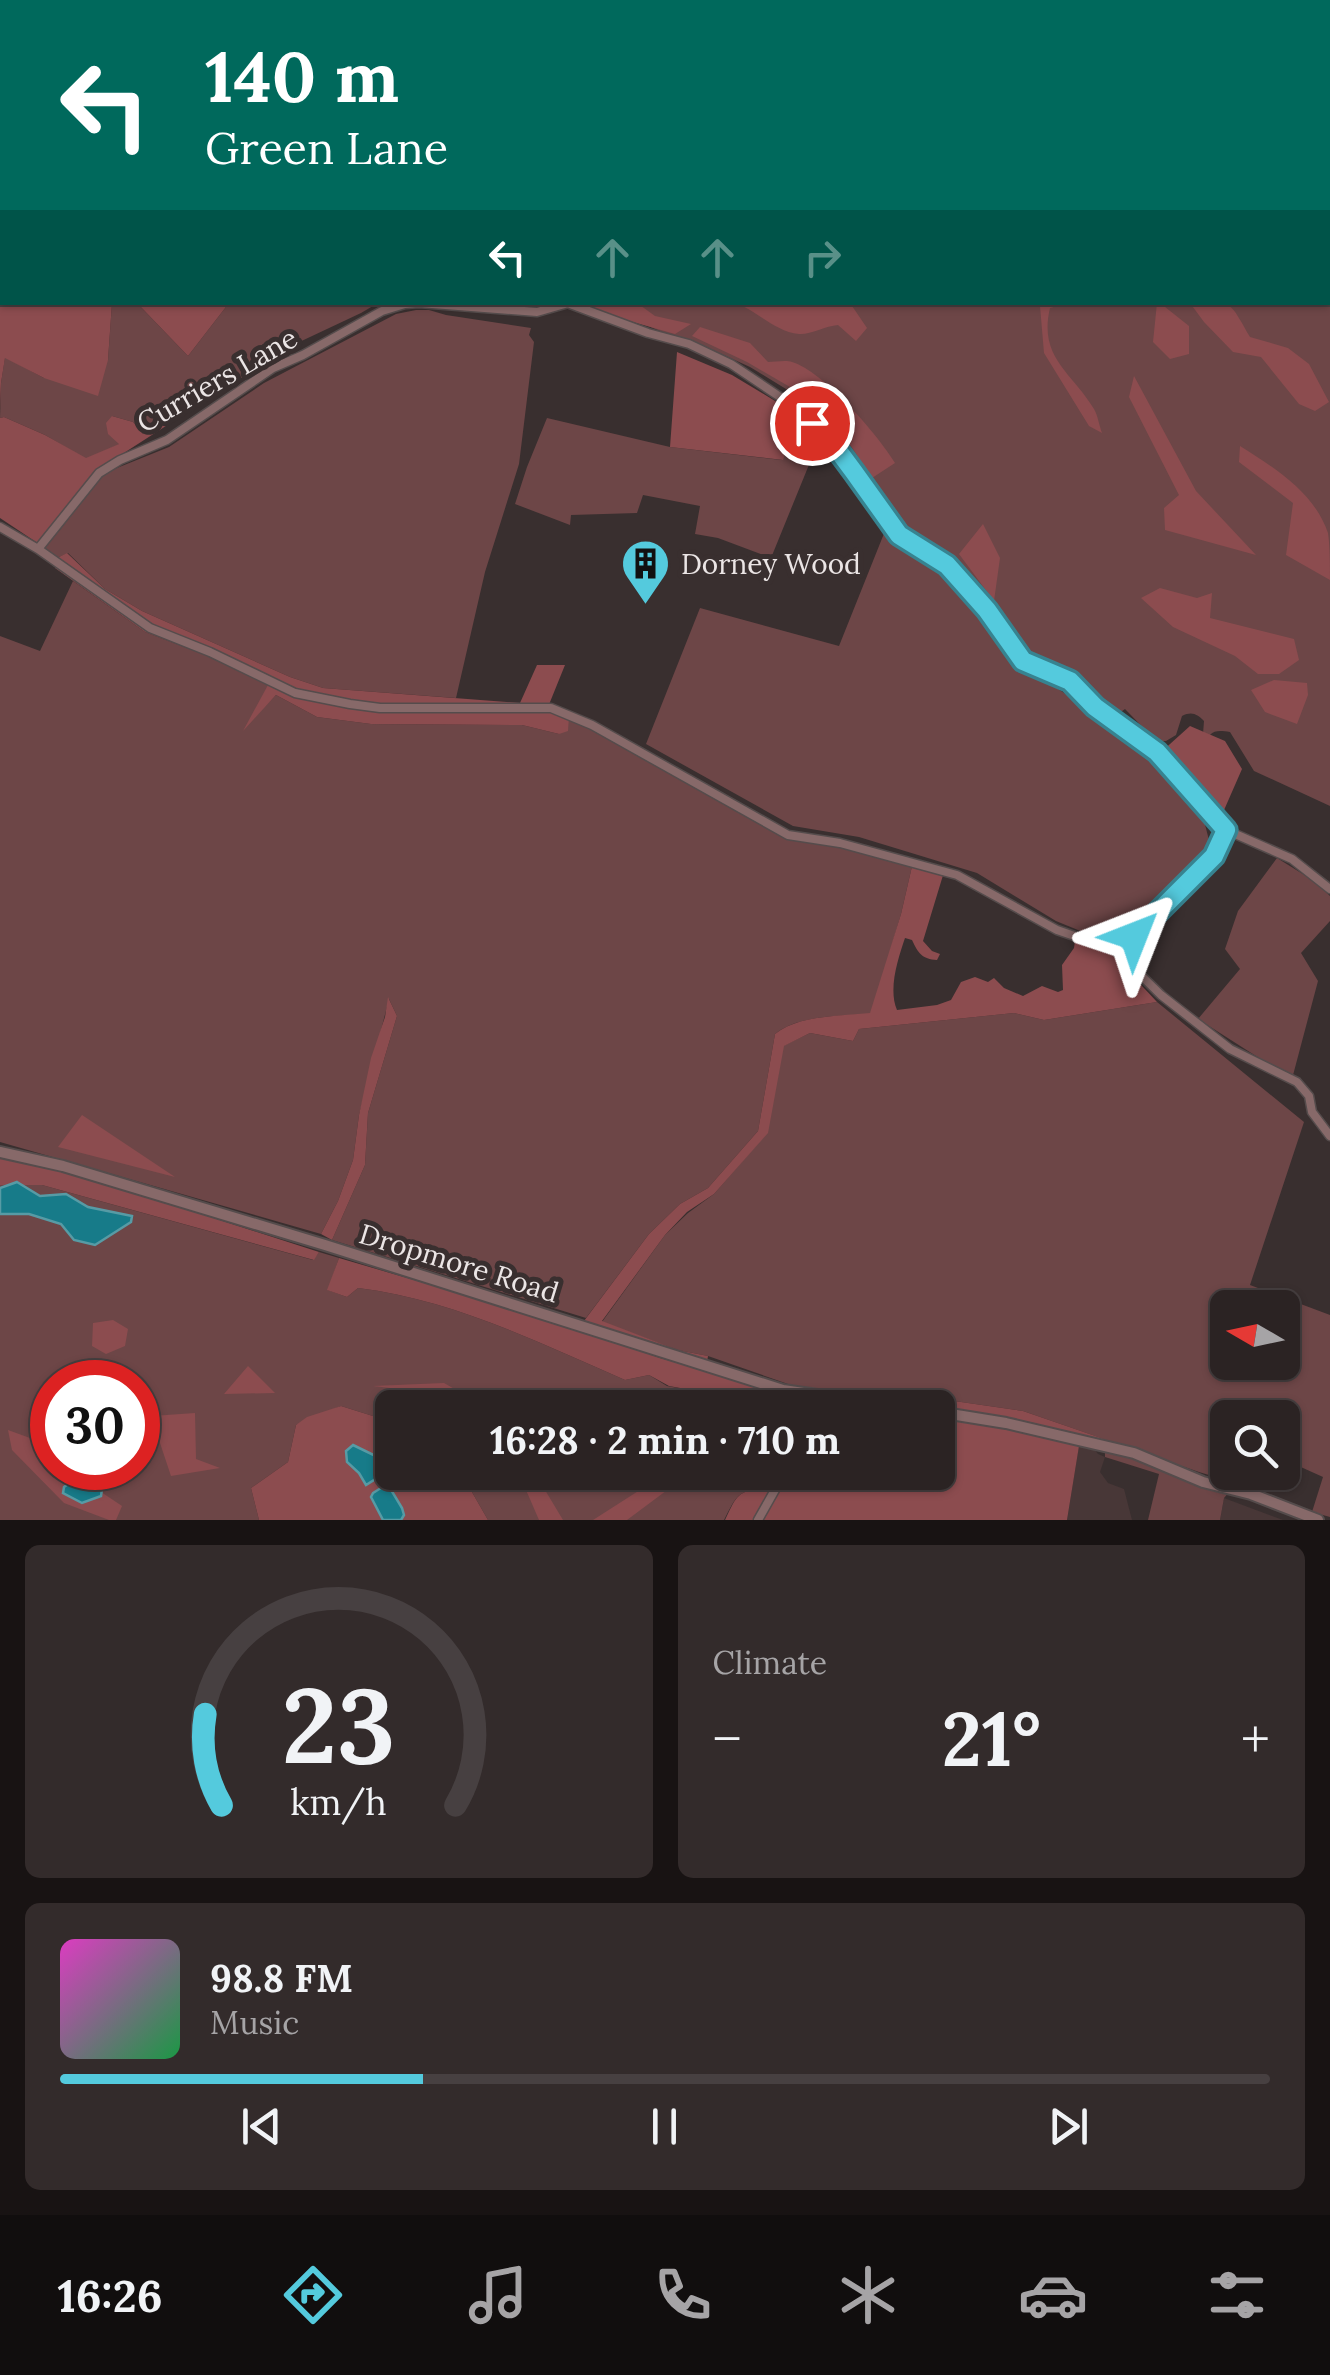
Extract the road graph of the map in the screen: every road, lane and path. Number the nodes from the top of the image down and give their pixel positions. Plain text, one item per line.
1 (402, 305) edge
2 (445, 305) edge
3 (561, 305) edge
4 (567, 305) edge
5 (0, 527) edge
6 (38, 550) junction
7 (1226, 830) junction
8 (1330, 889) edge
9 (1115, 950) junction
10 (1330, 1136) edge
11 (0, 1152) edge
12 (783, 1390) edge
13 (955, 1415) edge
14 (775, 1490) edge
15 (758, 1520) edge
16 (1318, 1520) edge

1 - 6 street, Curriers Lane
2 - 3 street, Curriers Lane
4 - 7 street
5 - 6 street
6 - 9 street
7 - 8 street
7 - 9 street
9 - 10 street
11 - 12 street, Dropmore Road
13 - 16 street
14 - 15 street

